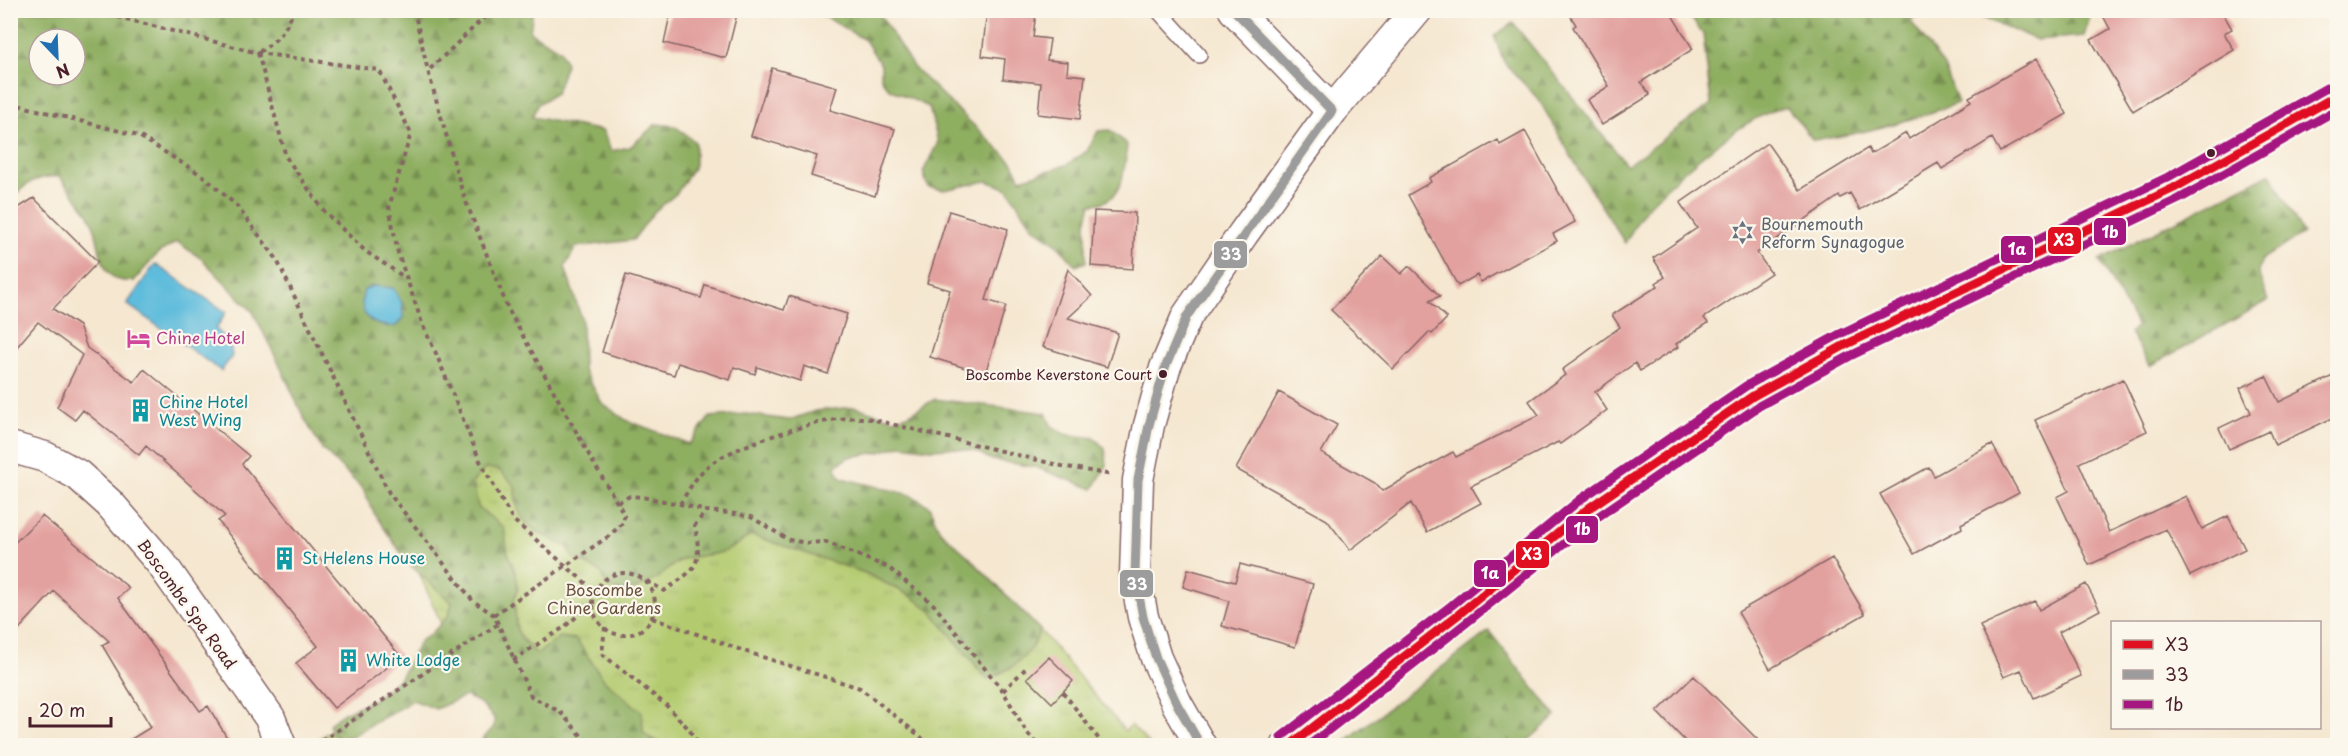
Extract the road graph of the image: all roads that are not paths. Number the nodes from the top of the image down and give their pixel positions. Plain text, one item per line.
1 (1158, 10) edge
2 (1234, 10) edge
3 (1417, 10) edge
4 (1199, 55) dead end
5 (2337, 95) edge
6 (1332, 111) junction
7 (10, 447) edge
8 (281, 746) edge
9 (1201, 746) edge
10 (1288, 746) edge

1 - 4 lane
2 - 6 street
3 - 6 street
5 - 10 main road
6 - 9 street
7 - 8 street, Boscombe Spa Road

